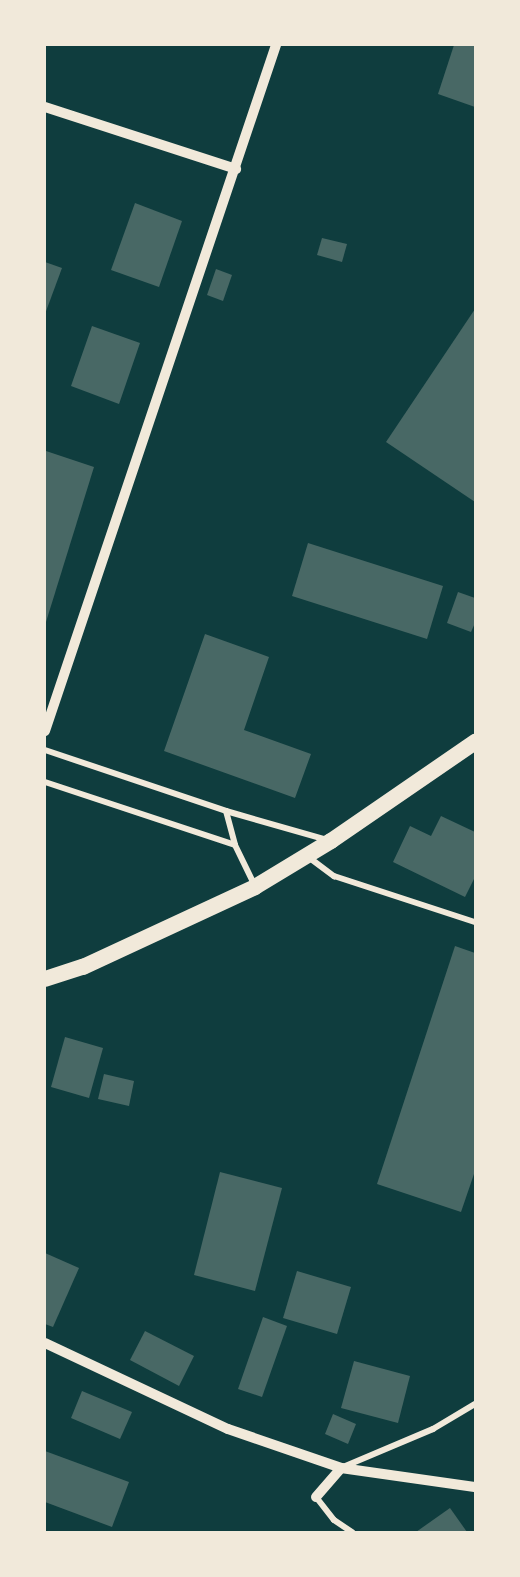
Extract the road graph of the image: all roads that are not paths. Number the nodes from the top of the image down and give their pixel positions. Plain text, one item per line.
1 (276, 45) edge
2 (45, 107) edge
3 (236, 168) junction
4 (45, 731) edge
5 (475, 742) edge
6 (45, 750) edge
7 (45, 782) edge
8 (226, 811) junction
9 (331, 841) junction
10 (235, 845) junction
11 (307, 856) junction
12 (255, 887) junction
13 (475, 922) edge
14 (45, 979) edge
15 (45, 1343) edge
16 (475, 1404) edge
17 (341, 1468) junction
18 (475, 1487) edge
19 (316, 1497) joint
20 (352, 1532) edge

1 - 3 street
2 - 3 street
3 - 4 street
5 - 9 highway
6 - 8 street
7 - 10 street
8 - 9 street
8 - 10 street
9 - 11 highway
10 - 12 street
11 - 12 highway
11 - 13 street
12 - 14 highway
15 - 17 street
16 - 17 street
17 - 18 street
17 - 19 street
19 - 20 street

